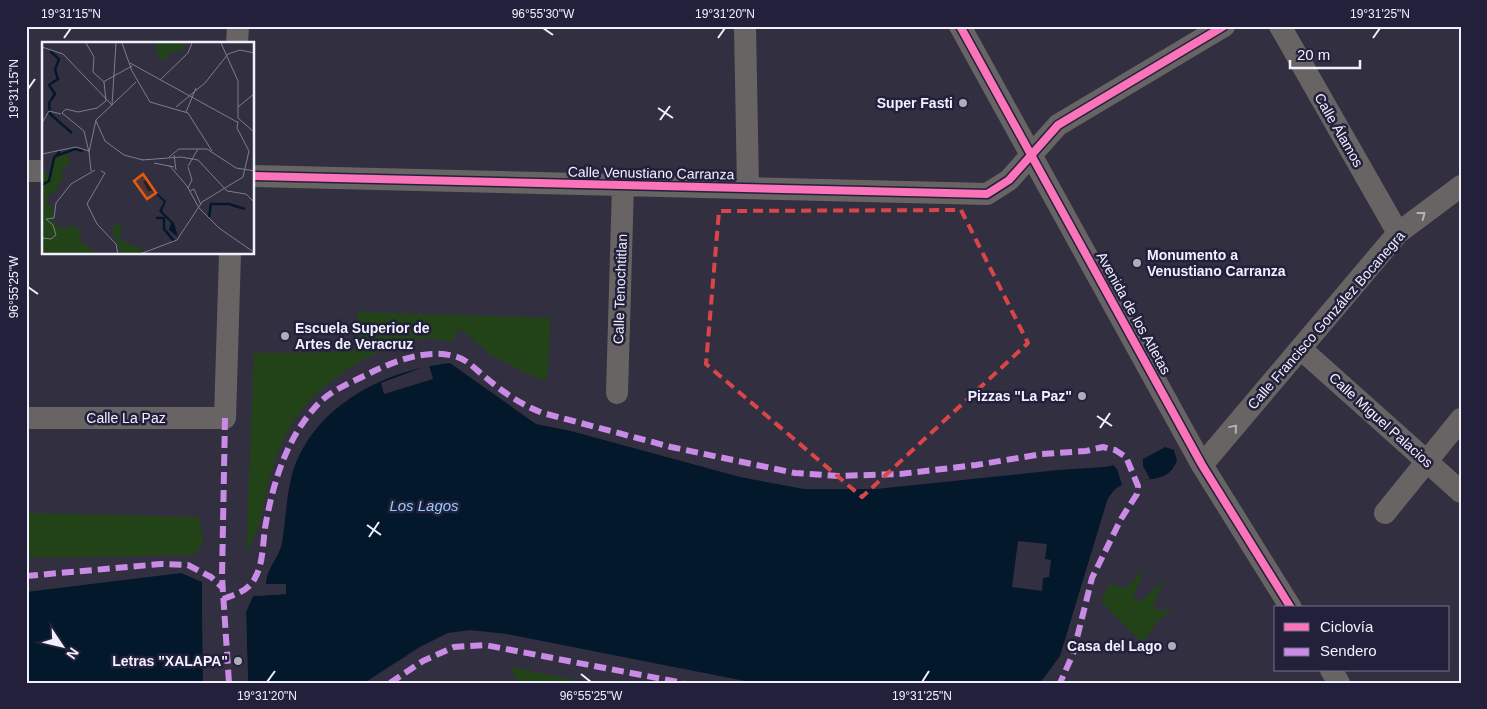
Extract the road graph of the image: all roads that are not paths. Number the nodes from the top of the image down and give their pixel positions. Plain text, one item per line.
1 (238, 26) edge
2 (745, 26) edge
3 (960, 26) edge
4 (1224, 26) edge
5 (1280, 26) edge
6 (238, 42) edge
7 (1032, 154) junction
8 (26, 171) edge
9 (42, 171) edge
10 (255, 176) edge
11 (623, 185) junction
12 (1461, 186) edge
13 (748, 188) junction
14 (1398, 233) junction
15 (230, 255) edge
16 (1301, 349) junction
17 (617, 393) dead end
18 (26, 418) edge
19 (1461, 419) edge
20 (1426, 461) junction
21 (1202, 465) junction
22 (1461, 492) edge
23 (1385, 513) dead end
24 (1291, 606) edge
25 (1332, 672) edge
26 (1339, 683) edge

1 - 6 street
2 - 13 street
3 - 7 street, Avenida de los Atletas
4 - 7 street, Calle Venustiano Carranza
5 - 14 street, Calle Álamos
7 - 13 street, Calle Venustiano Carranza
7 - 21 street, Avenida de los Atletas
8 - 9 street
10 - 11 street, Calle Venustiano Carranza
11 - 13 street, Calle Venustiano Carranza
11 - 17 street, Calle Tenochtitlan
14 -> 12 street, Calle Francisco González Bocanegra
14 - 16 street, Calle Francisco González Bocanegra
15 - 18 street, Calle La Paz
16 - 20 street, Calle Miguel Palacios
21 -> 16 street, Calle Francisco González Bocanegra
19 - 20 street
20 - 22 street, Calle Miguel Palacios
20 - 23 street
21 - 24 street, Avenida de los Atletas
25 - 26 street

